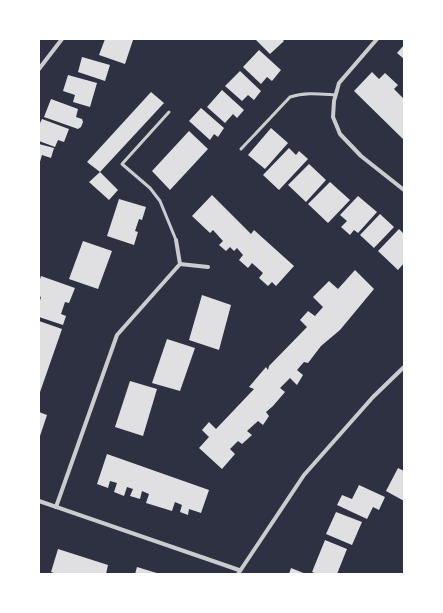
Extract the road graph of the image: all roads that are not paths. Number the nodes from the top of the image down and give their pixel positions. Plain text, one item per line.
1 (62, 39) edge
2 (377, 39) edge
3 (39, 69) edge
4 (335, 95) junction
5 (169, 112) dead end
6 (241, 149) dead end
7 (404, 190) edge
8 (176, 240) joint
9 (180, 264) junction
10 (208, 267) dead end
11 (404, 367) edge
12 (39, 501) edge
13 (56, 507) junction
14 (238, 572) edge

1 - 3 street
2 - 4 street
4 - 6 lane
4 - 7 street
5 - 8 lane
8 - 9 street
9 - 10 street
9 - 13 street
11 - 14 street
12 - 13 street
13 - 14 street

